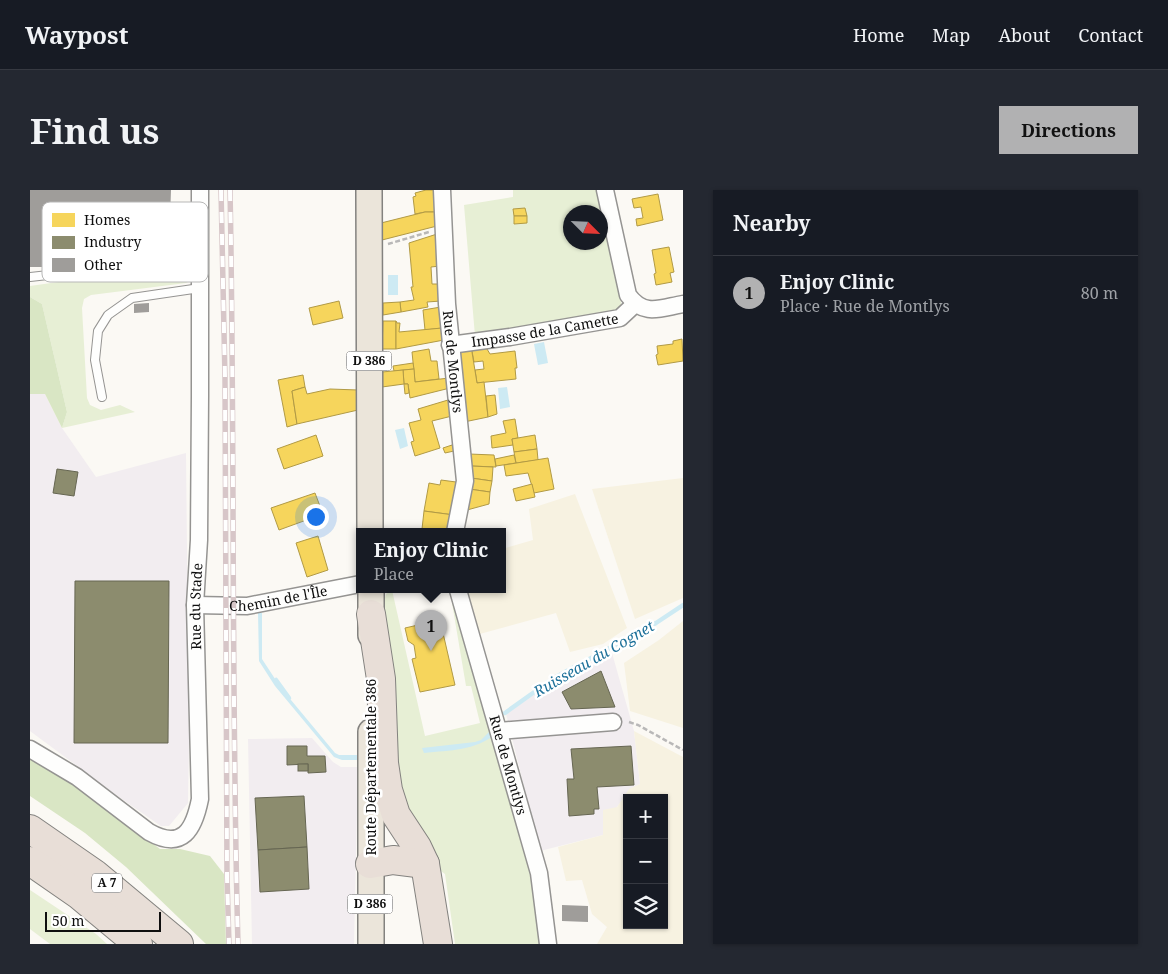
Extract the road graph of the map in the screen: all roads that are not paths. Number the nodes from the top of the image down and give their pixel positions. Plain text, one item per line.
1 (368, 190) edge
2 (442, 190) edge
3 (605, 190) edge
4 (200, 282) edge
5 (200, 288) junction
6 (635, 304) junction
7 (683, 304) edge
8 (450, 345) junction
9 (102, 397) dead end
10 (370, 528) edge
11 (456, 528) edge
12 (356, 585) edge
13 (459, 593) edge
14 (371, 602) edge
15 (195, 605) junction
16 (613, 722) road end
17 (498, 731) junction
18 (30, 748) edge
19 (30, 829) edge
20 (30, 861) edge
21 (370, 864) junction
22 (425, 864) junction
23 (138, 944) edge
24 (178, 944) edge
25 (371, 944) edge
26 (438, 944) edge
27 (548, 944) edge

1 - 10 main road, D 386
2 - 8 street, Rue de Montlys
3 - 6 street
4 - 5 street, Rue du Stade
5 - 9 lane
5 - 15 street, Rue du Stade
6 - 7 street
6 - 8 street, Impasse de la Camette
8 - 11 street, Rue de Montlys
12 - 15 street, Chemin de l'Île
13 - 17 street, Rue de Montlys
14 - 21 main road, Route Départementale 386 / D 386
14 - 22 highway
15 - 18 street, Rue du Stade
16 - 17 street
17 - 27 street, Rue de Montlys
19 - 24 highway, A 7
20 - 23 highway, A 7
21 - 22 highway
21 - 25 main road, Route Départementale 386 / D 386
22 - 26 highway

